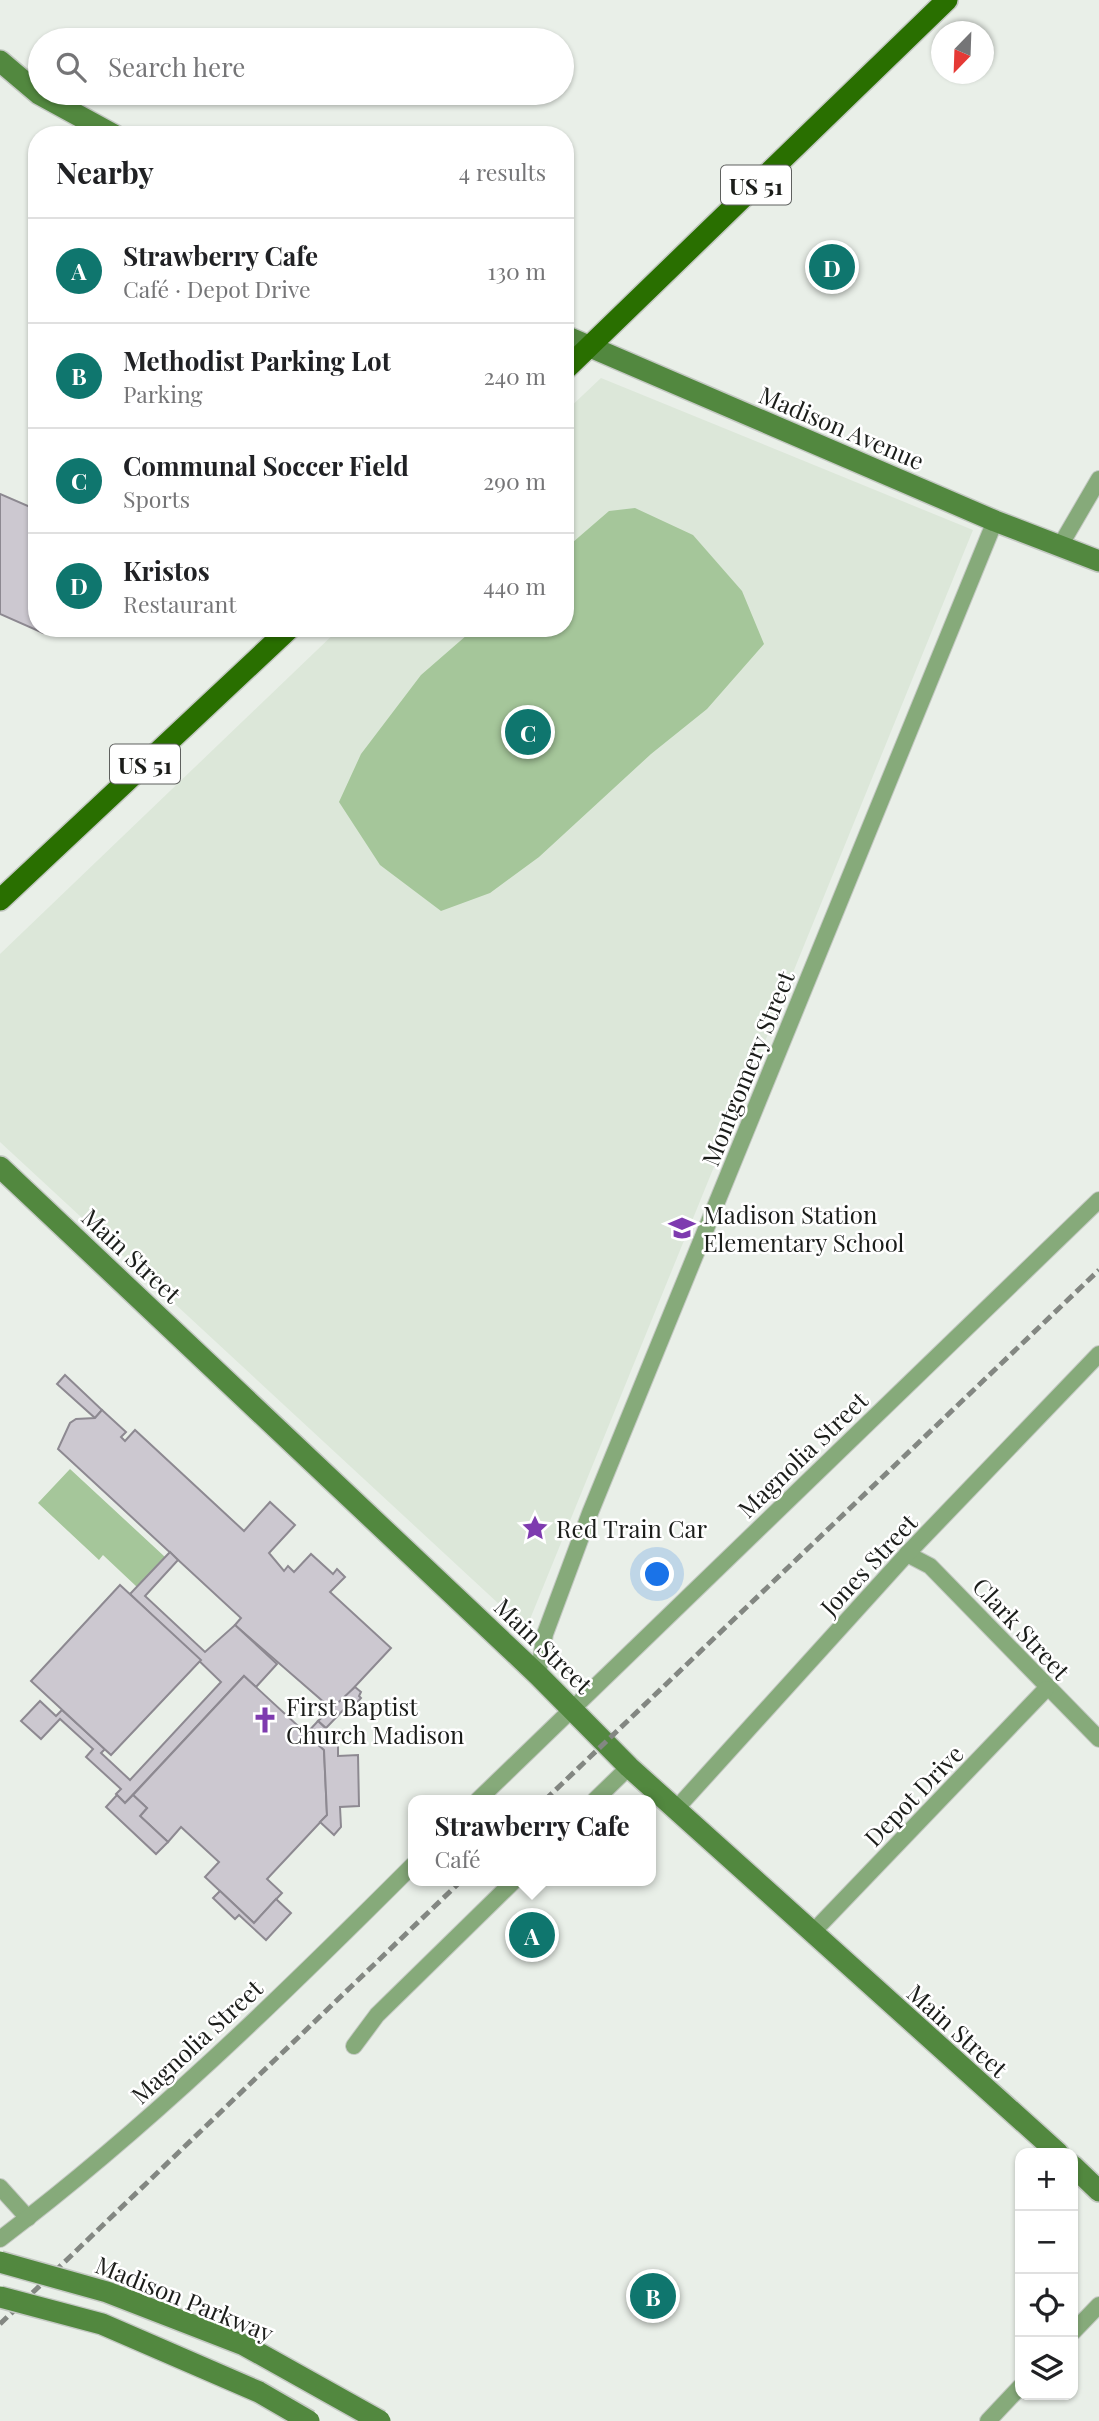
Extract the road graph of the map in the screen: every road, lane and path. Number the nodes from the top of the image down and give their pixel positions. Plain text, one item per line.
1 (947, 0) edge
2 (0, 61) edge
3 (28, 84) edge
4 (60, 105) edge
5 (98, 126) edge
6 (574, 340) edge
7 (590, 347) junction
8 (574, 362) edge
9 (1099, 479) edge
10 (995, 521) junction
11 (1060, 546) junction
12 (1099, 561) edge
13 (280, 637) edge
14 (0, 900) edge
15 (0, 1167) edge
16 (1099, 1200) edge
17 (1099, 1354) edge
18 (907, 1554) junction
19 (538, 1675) junction
20 (1046, 1689) junction
21 (570, 1707) junction
22 (1099, 1739) edge
23 (629, 1767) junction
24 (483, 1795) edge
25 (600, 1795) edge
26 (676, 1809) junction
27 (408, 1870) edge
28 (509, 1886) edge
29 (813, 1933) junction
30 (354, 2046) dead end
31 (1052, 2148) edge
32 (1078, 2171) edge
33 (0, 2187) edge
34 (1099, 2191) edge
35 (28, 2218) junction
36 (0, 2239) edge
37 (0, 2262) edge
38 (0, 2297) edge
39 (1099, 2305) edge
40 (1078, 2327) edge
41 (1015, 2392) edge
42 (309, 2421) edge
43 (380, 2421) edge
44 (988, 2421) edge

1 - 7 main road, US 51
2 - 3 street
4 - 5 street
6 - 7 street, Madison Avenue
7 - 8 main road, US 51
7 - 10 street, Madison Avenue
9 - 11 street
10 - 11 street, Madison Avenue
10 - 19 street, Montgomery Street
11 - 12 street, Madison Avenue
13 - 14 main road, US 51
15 - 19 street, Main Street
16 - 21 street, Magnolia Street
17 - 18 street, Jones Street
18 - 20 street, Clark Street
18 - 26 street, Jones Street
19 - 21 street, Main Street
20 - 22 street, Clark Street
20 - 29 street, Depot Drive
21 - 23 street, Main Street
21 - 24 street, Magnolia Street
23 - 25 street
23 - 26 street, Main Street
26 - 29 street, Main Street
27 - 35 street, Magnolia Street
28 - 30 street
29 - 31 street, Main Street
32 - 34 street
33 - 35 street
35 - 36 street, Magnolia Street
37 - 43 street, Madison Parkway, bridge
38 - 42 street, bridge
39 - 40 street
41 - 44 street

